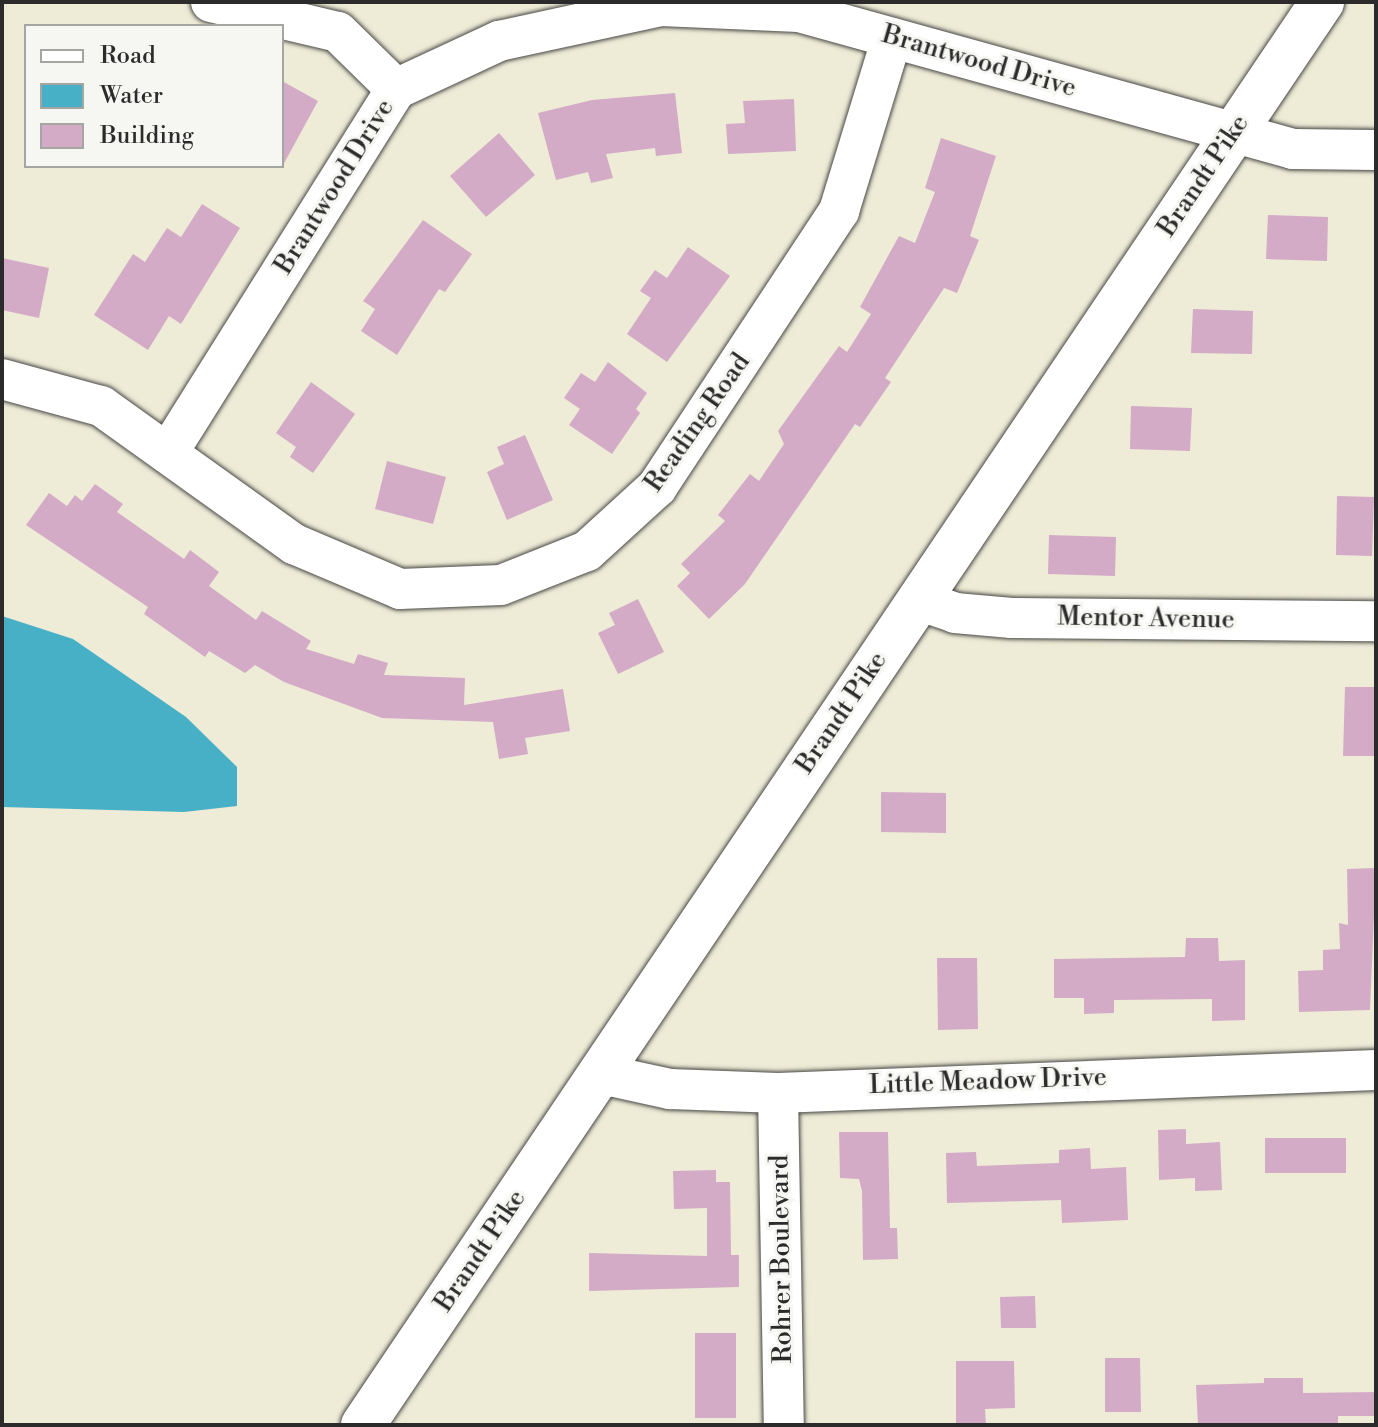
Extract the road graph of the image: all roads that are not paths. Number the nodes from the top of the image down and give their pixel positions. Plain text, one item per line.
1 (211, 2) edge
2 (1322, 2) edge
3 (892, 38) junction
4 (396, 89) junction
5 (1233, 133) junction
6 (1376, 150) edge
7 (2, 379) edge
8 (169, 451) junction
9 (918, 600) junction
10 (1376, 621) edge
11 (1376, 1070) edge
12 (601, 1074) junction
13 (778, 1093) junction
14 (363, 1425) edge
15 (784, 1425) edge

1 - 4 street
2 - 5 main road, Brandt Pike
3 - 4 street, Brantwood Drive
3 - 5 street, Brantwood Drive
3 - 8 street, Reading Road
4 - 8 street, Brantwood Drive
5 - 6 street, Brantwood Drive
5 - 9 main road, Brandt Pike
7 - 8 street, Reading Road
9 - 10 street, Mentor Avenue
9 - 12 main road, Brandt Pike
11 - 13 street, Little Meadow Drive
12 - 13 street, Little Meadow Drive
12 - 14 main road, Brandt Pike
13 - 15 street, Rohrer Boulevard

